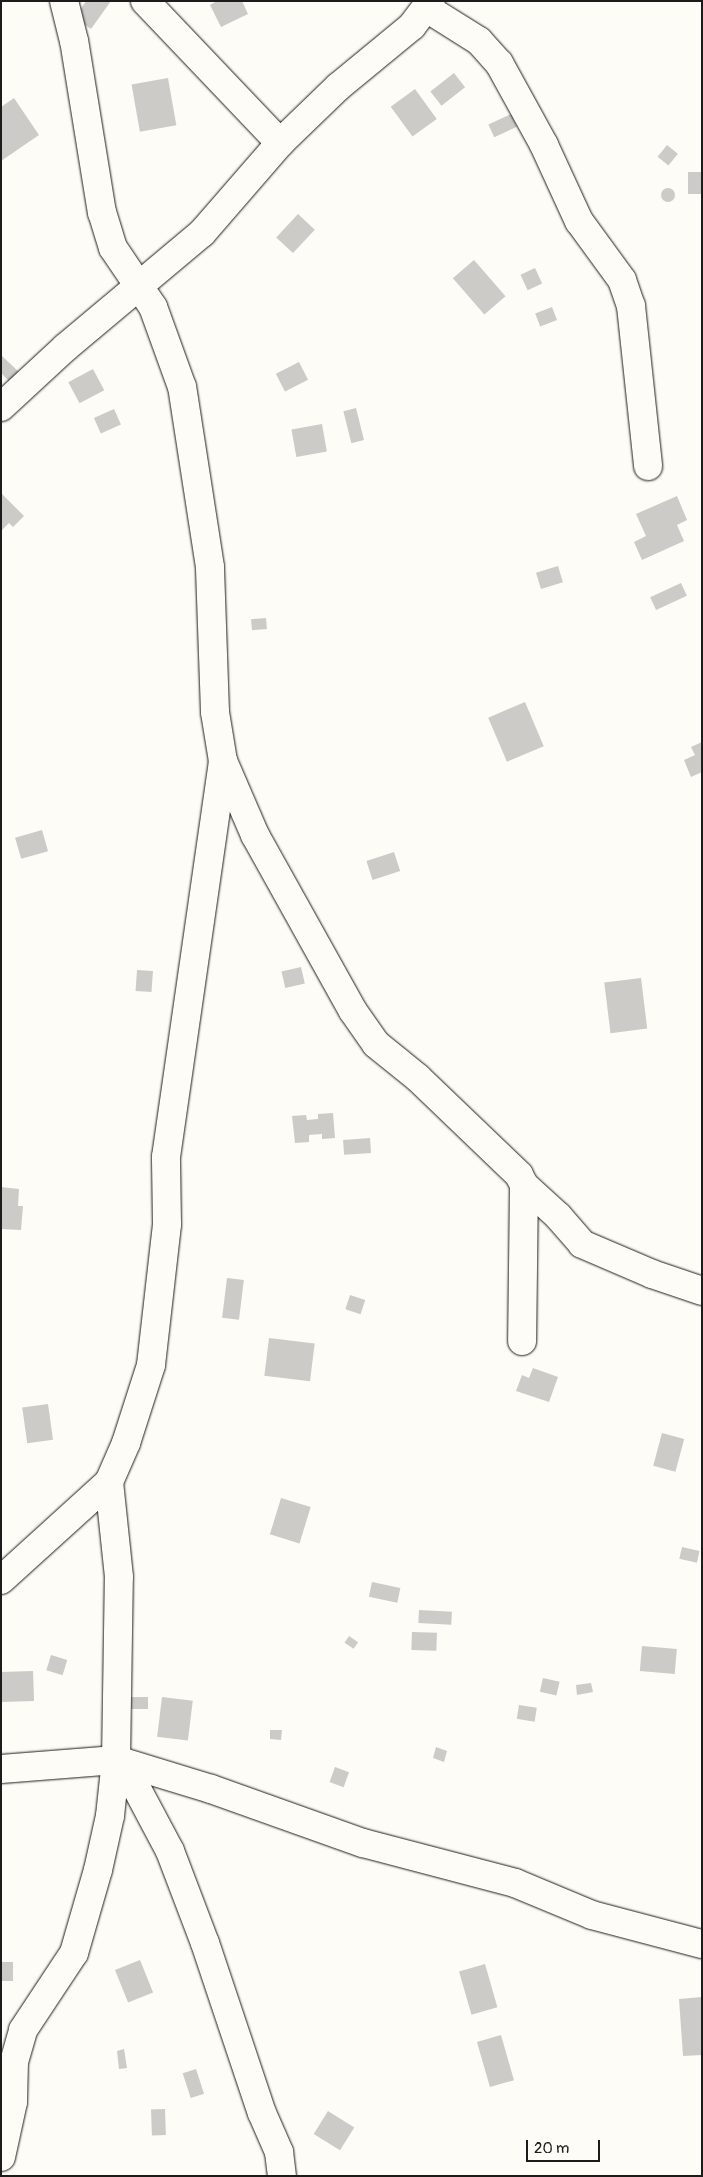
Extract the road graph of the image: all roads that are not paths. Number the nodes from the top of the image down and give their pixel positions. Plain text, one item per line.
1 (64, 1) edge
2 (145, 1) edge
3 (429, 5) edge
4 (280, 143) junction
5 (139, 284) junction
6 (1, 407) edge
7 (648, 466) dead end
8 (223, 761) junction
9 (524, 1185) junction
10 (702, 1291) edge
11 (522, 1341) dead end
12 (109, 1482) junction
13 (1, 1580) edge
14 (116, 1760) junction
15 (1, 1769) edge
16 (702, 1944) edge
17 (1, 2157) edge
18 (282, 2176) edge

1 - 5 street
2 - 4 street
3 - 4 street
3 - 7 street
4 - 5 street
5 - 6 street
5 - 8 street
8 - 9 street
8 - 12 street
9 - 10 street
9 - 11 street
12 - 13 street
12 - 14 street
14 - 15 street
14 - 16 street
14 - 17 street
14 - 18 street

